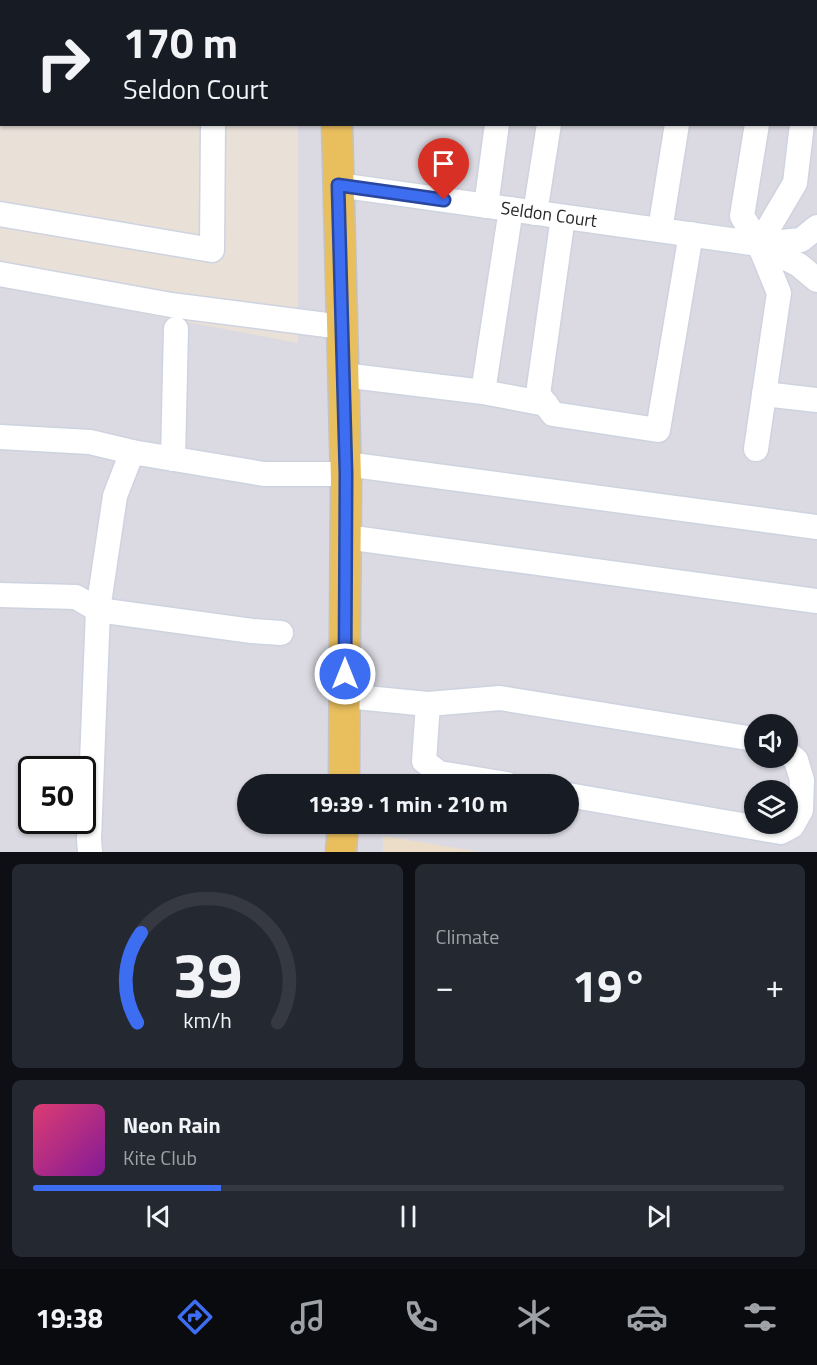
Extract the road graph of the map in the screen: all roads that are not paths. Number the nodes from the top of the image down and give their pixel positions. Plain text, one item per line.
1 (213, 126) edge
2 (337, 126) edge
3 (497, 126) edge
4 (549, 126) edge
5 (677, 126) edge
6 (757, 126) edge
7 (802, 126) edge
8 (338, 185) junction
9 (486, 206) junction
10 (511, 209) junction
11 (535, 213) junction
12 (0, 214) edge
13 (563, 217) junction
14 (817, 226) edge
15 (660, 230) junction
16 (691, 234) junction
17 (759, 244) junction
18 (0, 274) edge
19 (817, 280) edge
20 (342, 327) junction
21 (176, 329) dead end
22 (343, 375) junction
23 (483, 392) junction
24 (764, 394) junction
25 (817, 400) edge
26 (546, 404) junction
27 (0, 437) edge
28 (756, 449) dead end
29 (132, 452) junction
30 (173, 459) junction
31 (346, 469) junction
32 (817, 527) edge
33 (346, 537) junction
34 (0, 596) edge
35 (817, 602) edge
36 (98, 610) junction
37 (281, 633) dead end
38 (345, 696) junction
39 (428, 704) junction
40 (744, 737) edge
41 (798, 767) edge
42 (344, 774) edge
43 (445, 774) edge
44 (579, 797) edge
45 (342, 834) edge
46 (90, 852) edge
47 (341, 852) edge

1 - 12 street
2 - 8 main road
3 - 9 street
4 - 11 street
5 - 15 street
6 - 17 street
7 - 17 street
8 - 9 street, Seldon Court
8 - 20 main road
9 - 10 street, Seldon Court
10 - 11 street, Seldon Court
10 - 23 street
11 - 13 street, Seldon Court
13 - 15 street, Seldon Court
13 - 26 street
14 - 17 street
15 - 16 street, Seldon Court
16 - 17 street, Seldon Court
16 - 26 street
17 - 19 street
17 - 24 street
18 - 20 street
20 - 22 main road
21 - 30 street
22 - 23 street
22 - 31 main road
23 - 26 street
24 - 25 street
24 - 28 street
27 - 29 street
29 - 30 street
29 - 36 street
30 - 31 street
31 - 32 street
31 - 33 main road
33 - 35 street
33 - 38 main road
34 - 36 street
36 - 37 street
36 - 46 street
38 - 39 street
38 - 42 main road
39 - 40 street
39 - 43 street
41 - 44 street
45 - 47 main road

